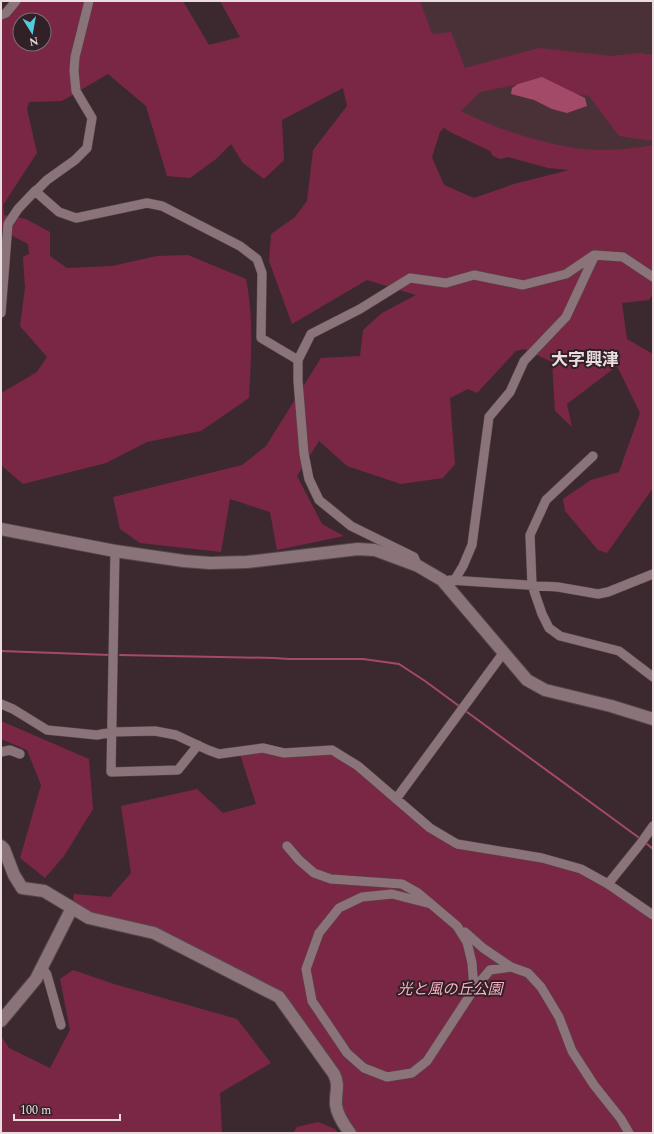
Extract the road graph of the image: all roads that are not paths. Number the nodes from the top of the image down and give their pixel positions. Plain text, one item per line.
1 (16, 1) edge
2 (88, 1) edge
3 (1, 15) edge
4 (35, 191) junction
5 (3, 239) edge
6 (594, 255) junction
7 (653, 277) edge
8 (1, 313) edge
9 (298, 360) junction
10 (594, 456) dead end
11 (1, 529) edge
12 (116, 551) junction
13 (418, 566) junction
14 (653, 574) edge
15 (448, 580) junction
16 (532, 585) junction
17 (504, 652) junction
18 (653, 677) edge
19 (1, 704) edge
20 (653, 719) edge
21 (112, 732) junction
22 (198, 745) junction
23 (1, 752) edge
24 (20, 754) dead end
25 (396, 799) junction
26 (653, 826) edge
27 (1, 846) edge
28 (287, 846) dead end
29 (608, 884) junction
30 (431, 904) junction
31 (72, 908) junction
32 (653, 915) edge
33 (457, 926) junction
34 (42, 967) junction
35 (511, 967) junction
36 (474, 989) junction
37 (1, 1021) edge
38 (61, 1025) dead end
39 (350, 1133) edge
40 (630, 1133) edge

1 - 3 street
2 - 4 street
4 - 5 street
4 - 9 street
5 - 8 street
6 - 7 street
6 - 9 street
6 - 15 street
9 - 13 street
10 - 16 street
11 - 12 street
12 - 13 street
12 - 21 street
13 - 15 street
14 - 16 street
15 - 16 street
15 - 17 street
16 - 18 street
17 - 20 street
17 - 25 street
19 - 21 street
21 - 22 street
21 - 22 street
22 - 25 street
23 - 24 street
25 - 29 street
26 - 29 street
27 - 31 street
28 - 30 street
29 - 32 street
30 - 33 street
30 - 36 street
31 - 34 street
31 - 39 street
33 - 35 street
33 - 36 street
34 - 37 street
34 - 38 street
35 - 36 street
35 - 40 street

